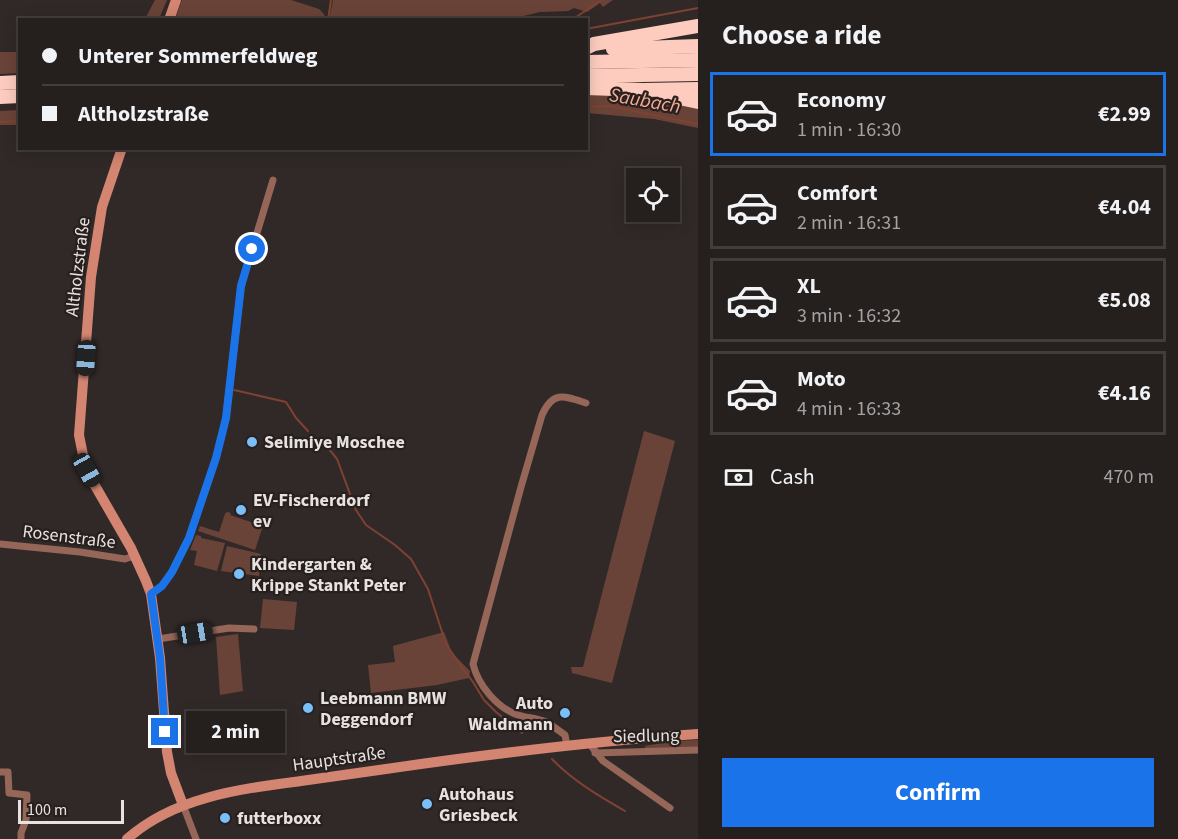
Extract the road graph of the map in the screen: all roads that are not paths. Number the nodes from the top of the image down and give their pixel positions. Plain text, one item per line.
1 (176, 0) edge
2 (170, 18) edge
3 (698, 26) edge
4 (698, 46) edge
5 (588, 48) edge
6 (588, 49) edge
7 (698, 60) edge
8 (588, 62) edge
9 (698, 74) edge
10 (588, 76) edge
11 (0, 82) edge
12 (18, 82) edge
13 (588, 88) edge
14 (698, 89) edge
15 (643, 90) junction
16 (18, 96) edge
17 (0, 97) edge
18 (698, 102) edge
19 (121, 150) edge
20 (273, 180) dead end
21 (586, 403) dead end
22 (0, 544) edge
23 (134, 556) junction
24 (151, 594) junction
25 (254, 629) dead end
26 (158, 639) junction
27 (698, 734) edge
28 (567, 746) junction
29 (592, 748) junction
30 (698, 750) edge
31 (0, 772) edge
32 (183, 805) junction
33 (670, 808) dead end
34 (21, 839) edge
35 (127, 839) edge
36 (196, 839) edge

1 - 2 street
3 - 5 highway
4 - 6 highway
7 - 8 highway
9 - 10 highway
11 - 12 highway
13 - 15 highway
14 - 15 highway
15 - 18 highway
16 - 17 highway
19 - 23 street, Altholzstraße
20 - 24 street
21 - 28 street
22 - 23 street, Rosenstraße
23 - 24 street, Altholzstraße
24 - 26 street, Altholzstraße
25 - 26 street
26 - 32 street, Altholzstraße
27 - 29 street, Hauptstraße
28 - 29 street, Hauptstraße
28 - 32 street, Hauptstraße
29 - 30 street, Siedlung
29 - 33 street, Siedlung
31 - 34 street
32 - 35 street, Hauptstraße
32 - 36 street

